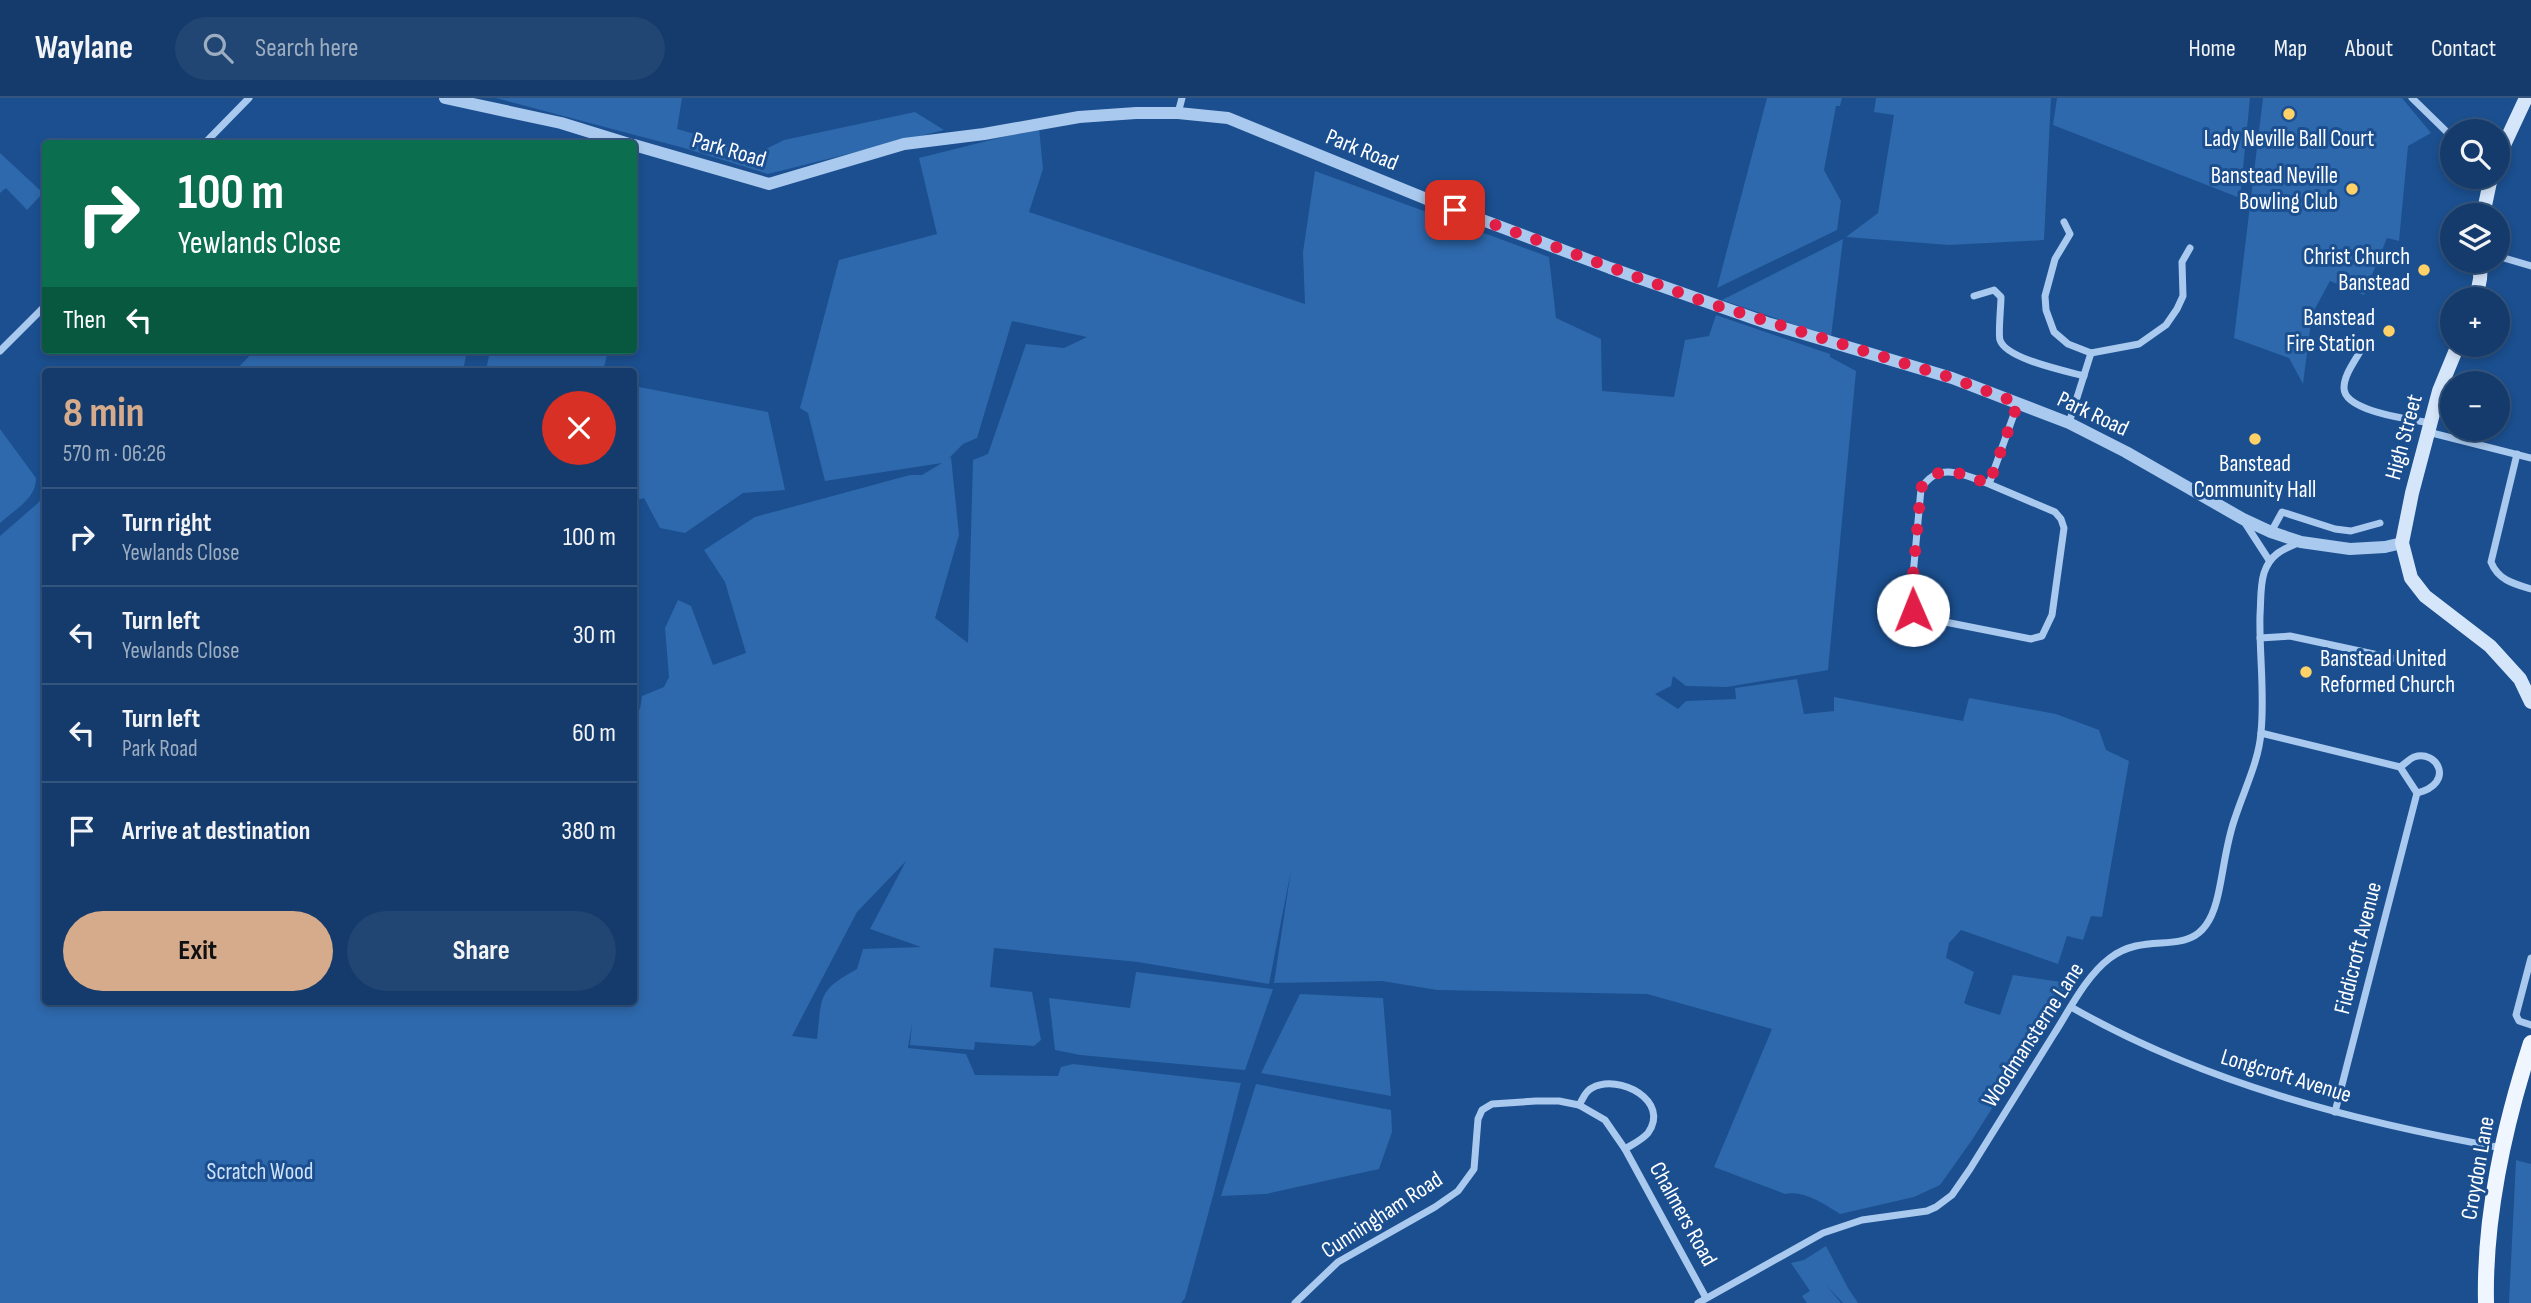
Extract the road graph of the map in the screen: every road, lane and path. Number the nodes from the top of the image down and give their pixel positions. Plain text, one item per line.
1 (249, 98) edge
2 (445, 98) edge
3 (1182, 98) edge
4 (2412, 98) edge
5 (2527, 100) edge
6 (1178, 113) junction
7 (2440, 125) edge
8 (2510, 133) edge
9 (208, 140) edge
10 (618, 140) edge
11 (637, 146) edge
12 (2064, 222) dead end
13 (2190, 248) dead end
14 (2510, 260) edge
15 (2531, 266) edge
16 (1974, 296) dead end
17 (42, 309) edge
18 (2362, 348) dead end
19 (0, 351) edge
20 (2091, 354) junction
21 (2452, 357) edge
22 (2084, 376) junction
23 (2018, 403) junction
24 (2069, 423) junction
25 (2429, 428) junction
26 (2517, 454) junction
27 (2531, 458) edge
28 (1989, 484) junction
29 (2243, 519) junction
30 (2380, 523) dead end
31 (2351, 531) junction
32 (2271, 532) junction
33 (2301, 542) junction
34 (2402, 543) junction
35 (2350, 549) junction
36 (2269, 560) junction
37 (2531, 589) edge
38 (2260, 638) junction
39 (2420, 664) dead end
40 (2531, 702) edge
41 (2261, 733) junction
42 (2400, 767) junction
43 (2417, 793) junction
44 (2531, 958) edge
45 (2071, 1007) junction
46 (2531, 1025) edge
47 (2531, 1043) edge
48 (1578, 1105) junction
49 (1482, 1110) joint
50 (2335, 1112) junction
51 (2502, 1148) junction
52 (1625, 1149) junction
53 (1706, 1298) junction
54 (1295, 1303) edge
55 (1698, 1303) edge
56 (2486, 1303) edge

1 - 9 street
2 - 10 street, Park Road
3 - 6 street
4 - 7 street
5 - 8 main road
6 - 11 street, Park Road
6 - 23 street, Park Road
12 - 20 street
13 - 20 street
14 - 15 street
16 - 22 street
17 - 19 street
18 - 25 street
20 - 22 street
21 - 25 main road, High Street
22 - 24 street
23 - 24 street, Park Road
23 - 28 street
24 - 29 street, Park Road
25 - 26 street
25 - 34 main road, High Street
26 - 27 street
26 - 37 street
28 - 28 street
29 - 32 street, Park Road
29 - 36 street
30 - 31 street
31 - 32 street
31 - 35 street
32 - 33 street, Park Road
33 - 35 street, Park Road
33 - 36 street
34 - 35 street, Park Road
34 - 40 main road
36 - 38 street, Woodmansterne Lane
38 - 39 street
38 - 41 street, Woodmansterne Lane
41 - 42 street
41 - 45 street, Woodmansterne Lane
42 - 43 street
42 - 43 street
43 - 50 street, Fiddicroft Avenue
44 - 46 street
45 - 50 street, Longcroft Avenue
45 - 53 street, Woodmansterne Lane
47 - 51 main road, Croydon Lane
48 - 49 street, Chalmers Road
48 - 52 street, Chalmers Road
48 - 52 street, Chalmers Road
49 - 54 street, Cunningham Road
50 - 51 street, Longcroft Avenue
51 - 56 main road, Croydon Lane
52 - 53 street, Chalmers Road
53 - 55 street, Woodmansterne Lane

